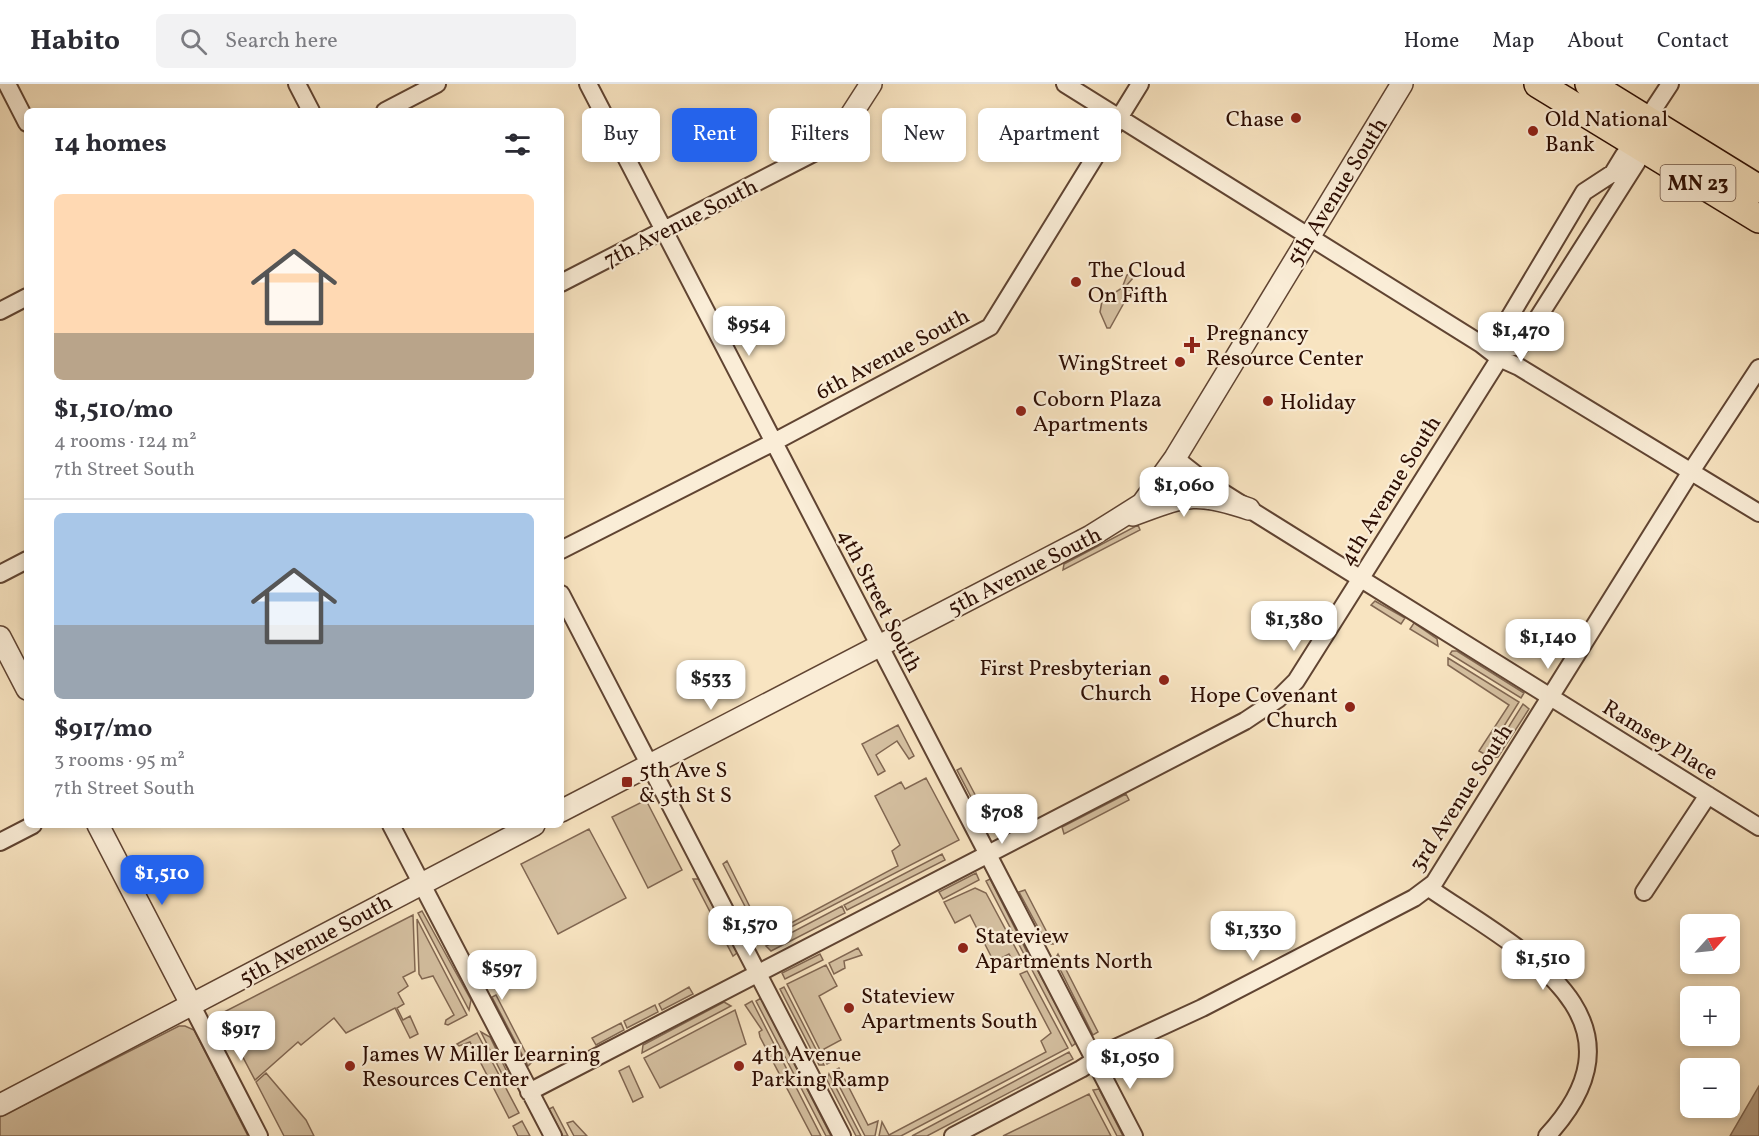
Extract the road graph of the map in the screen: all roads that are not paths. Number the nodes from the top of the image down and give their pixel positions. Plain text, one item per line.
1 (7, 84) edge
2 (297, 84) edge
3 (437, 84) edge
4 (588, 84) edge
5 (871, 84) edge
6 (1065, 84) edge
7 (1140, 84) edge
8 (1402, 84) edge
9 (1538, 84) edge
10 (1590, 84) edge
11 (1670, 84) edge
12 (309, 108) edge
13 (391, 108) edge
14 (856, 108) edge
15 (1104, 108) edge
16 (1121, 114) edge
17 (24, 117) edge
18 (1121, 118) edge
19 (1647, 119) junction
20 (1636, 149) junction
21 (797, 162) edge
22 (1091, 162) edge
23 (1759, 189) edge
24 (1759, 219) edge
25 (664, 231) junction
26 (1308, 237) junction
27 (564, 281) edge
28 (24, 299) edge
29 (0, 311) edge
30 (1503, 353) junction
31 (1759, 369) edge
32 (774, 442) junction
33 (1174, 458) junction
34 (1690, 473) junction
35 (1249, 509) junction
36 (1759, 513) edge
37 (1121, 519) junction
38 (564, 548) edge
39 (24, 562) edge
40 (0, 574) edge
41 (1360, 577) junction
42 (564, 600) edge
43 (0, 637) edge
44 (879, 645) junction
45 (24, 683) edge
46 (1552, 697) junction
47 (650, 765) junction
48 (1708, 795) junction
49 (564, 809) edge
50 (1759, 826) edge
51 (27, 828) edge
52 (100, 828) edge
53 (393, 828) edge
54 (528, 828) edge
55 (0, 842) edge
56 (987, 855) junction
57 (421, 883) junction
58 (1429, 888) junction
59 (1644, 892) dead end
60 (757, 972) junction
61 (191, 1004) junction
62 (1095, 1060) junction
63 (529, 1092) junction
64 (0, 1104) edge
65 (260, 1136) edge
66 (553, 1136) edge
67 (842, 1136) edge
68 (953, 1136) edge
69 (1134, 1136) edge
70 (1546, 1136) edge

1 - 17 street
2 - 12 street
3 - 13 street
4 - 25 street, 4th Street South
5 - 14 street, 7th Avenue South
6 - 15 street
7 - 16 street, 6th Avenue South
8 - 26 street, 5th Avenue South
9 - 20 highway, MN 23
10 - 19 highway, MN 23
11 - 19 street
18 - 26 street
19 - 23 highway, MN 23
20 - 24 highway, MN 23
20 - 30 street, 4th Avenue South
20 - 30 street
21 - 25 street, 7th Avenue South
22 - 32 street, 6th Avenue South
25 - 27 street, 7th Avenue South
25 - 32 street, 4th Street South
26 - 30 street
26 - 33 street, 5th Avenue South
28 - 29 street
30 - 34 street
30 - 41 street, 4th Avenue South
31 - 34 street, 3rd Avenue South
32 - 38 street, 6th Avenue South
32 - 44 street, 4th Street South
33 - 35 street, Ramsey Place
33 - 37 street, 5th Avenue South
34 - 36 street
34 - 46 street, 3rd Avenue South
35 - 37 street
35 - 41 street, Ramsey Place
37 - 44 street, 5th Avenue South
39 - 40 street
41 - 46 street, Ramsey Place
41 - 56 street, 4th Avenue South
42 - 47 street
43 - 45 street
44 - 47 street, 5th Avenue South
44 - 56 street, 4th Street South
46 - 48 street, Ramsey Place
46 - 58 street, 3rd Avenue South
47 - 49 street, 5th Avenue South
47 - 60 street
48 - 50 street, Ramsey Place
48 - 59 street
51 - 55 street
52 - 61 street
53 - 57 street
54 - 57 street, 5th Avenue South
56 - 60 street, 4th Avenue South
56 - 62 street, 4th Street South
57 - 61 street, 5th Avenue South
57 - 63 street
58 - 62 street, 3rd Avenue South
58 - 70 street
60 - 63 street, 4th Avenue South
60 - 67 street
61 - 64 street, 5th Avenue South
61 - 65 street
62 - 68 street, 3rd Avenue South
62 - 69 street, 4th Street South
63 - 66 street

